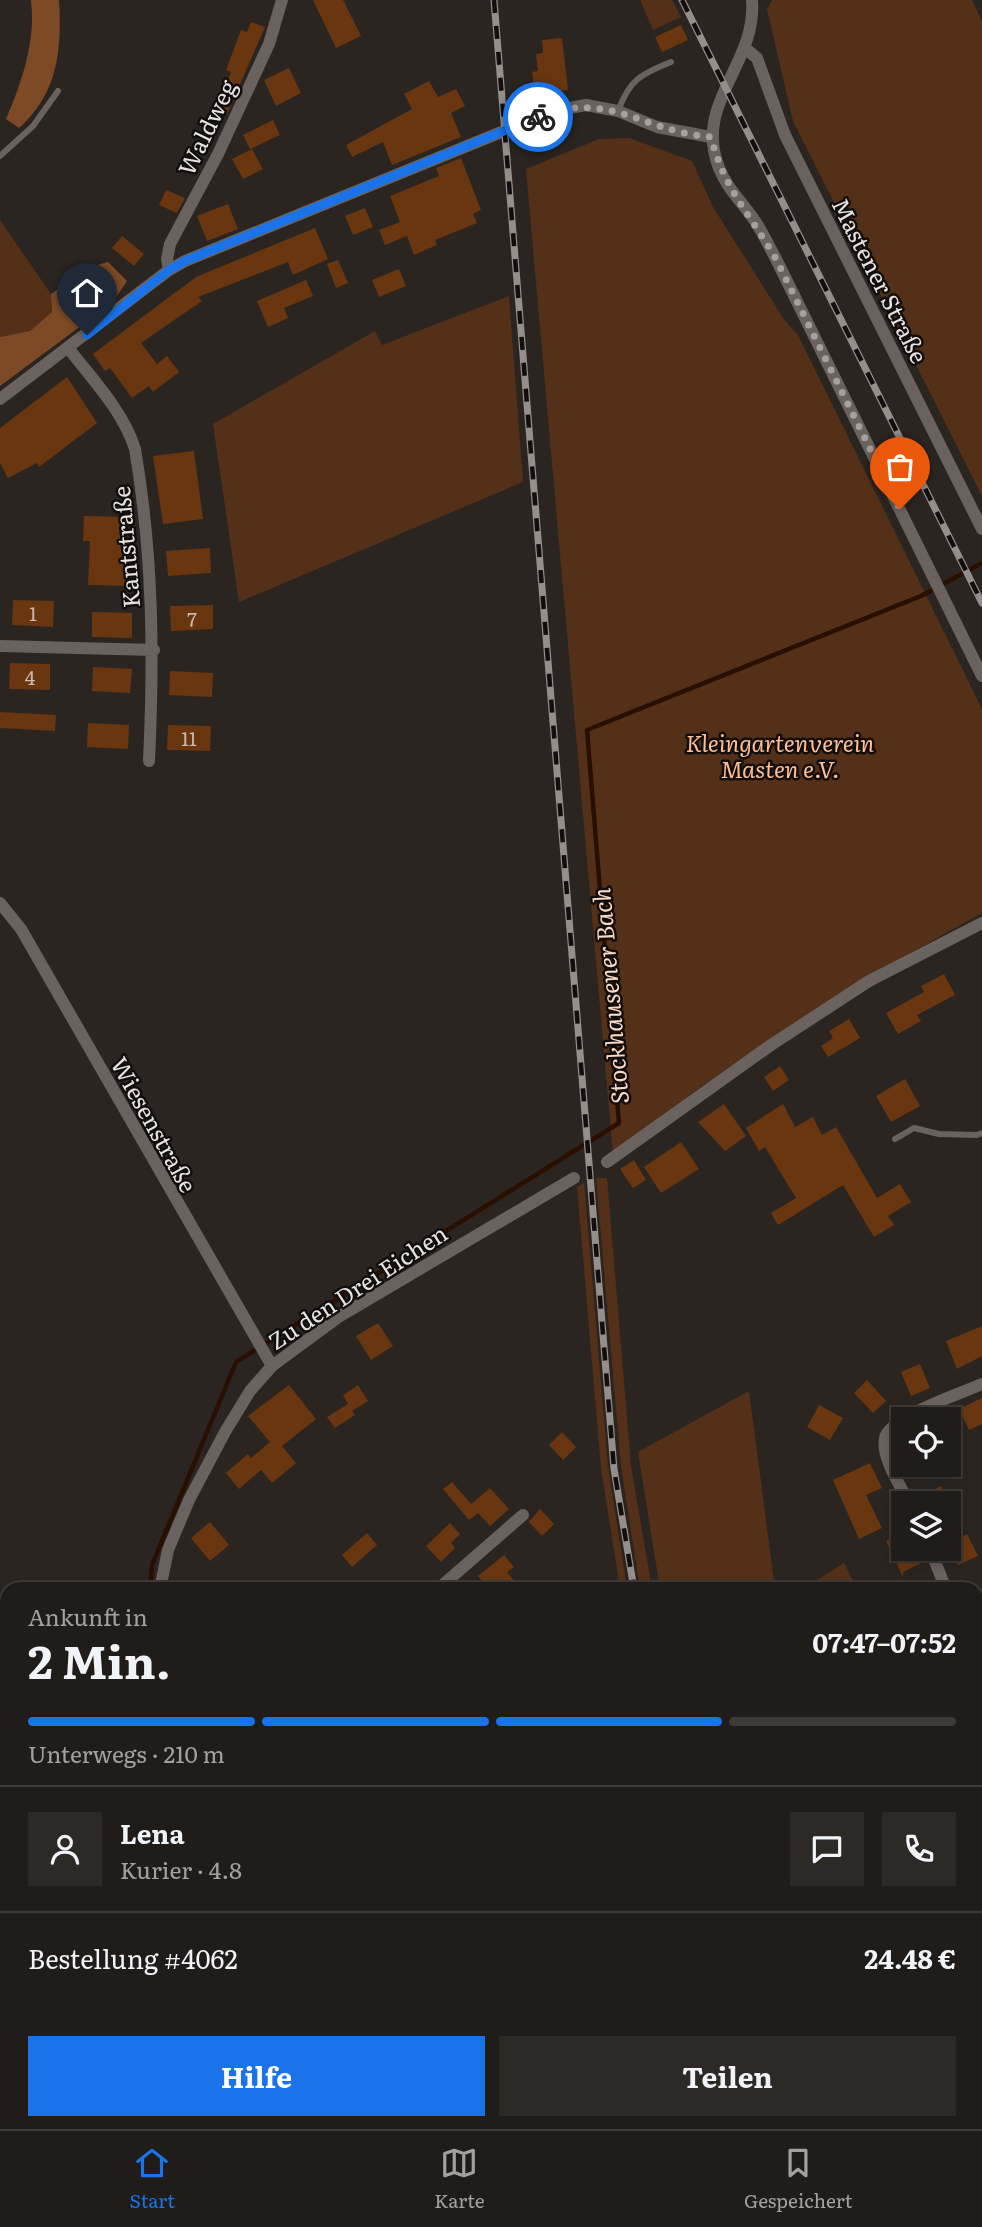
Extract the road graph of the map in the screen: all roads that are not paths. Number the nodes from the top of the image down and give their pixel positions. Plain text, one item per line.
1 (282, 0) edge
2 (752, 0) edge
3 (746, 49) junction
4 (671, 62) dead end
5 (58, 91) dead end
6 (618, 111) junction
7 (711, 137) junction
8 (0, 156) edge
9 (169, 270) junction
10 (69, 349) junction
11 (0, 399) edge
12 (982, 529) edge
13 (0, 646) edge
14 (154, 650) junction
15 (982, 676) edge
16 (149, 761) dead end
17 (0, 903) edge
18 (982, 923) edge
19 (982, 1132) edge
20 (895, 1139) dead end
21 (607, 1162) dead end
22 (574, 1178) dead end
23 (272, 1366) junction
24 (982, 1384) edge
25 (904, 1491) edge
26 (523, 1516) dead end
27 (935, 1561) edge
28 (161, 1582) edge
29 (448, 1582) edge
30 (943, 1582) edge

1 - 9 street, Waldweg
2 - 3 street
3 - 7 street
3 - 12 street, Mastener Straße
4 - 6 lane
5 - 8 lane
6 - 7 street
6 - 9 street
7 - 15 street
9 - 10 street
10 - 11 street
10 - 14 street, Kantstraße
13 - 14 street
14 - 16 street, Kantstraße
17 - 23 street, Wiesenstraße
18 - 21 street
19 - 20 lane
22 - 23 street, Zu den Drei Eichen
23 - 28 street, Zu den Drei Eichen
24 - 25 street
26 - 29 street
27 - 30 street

